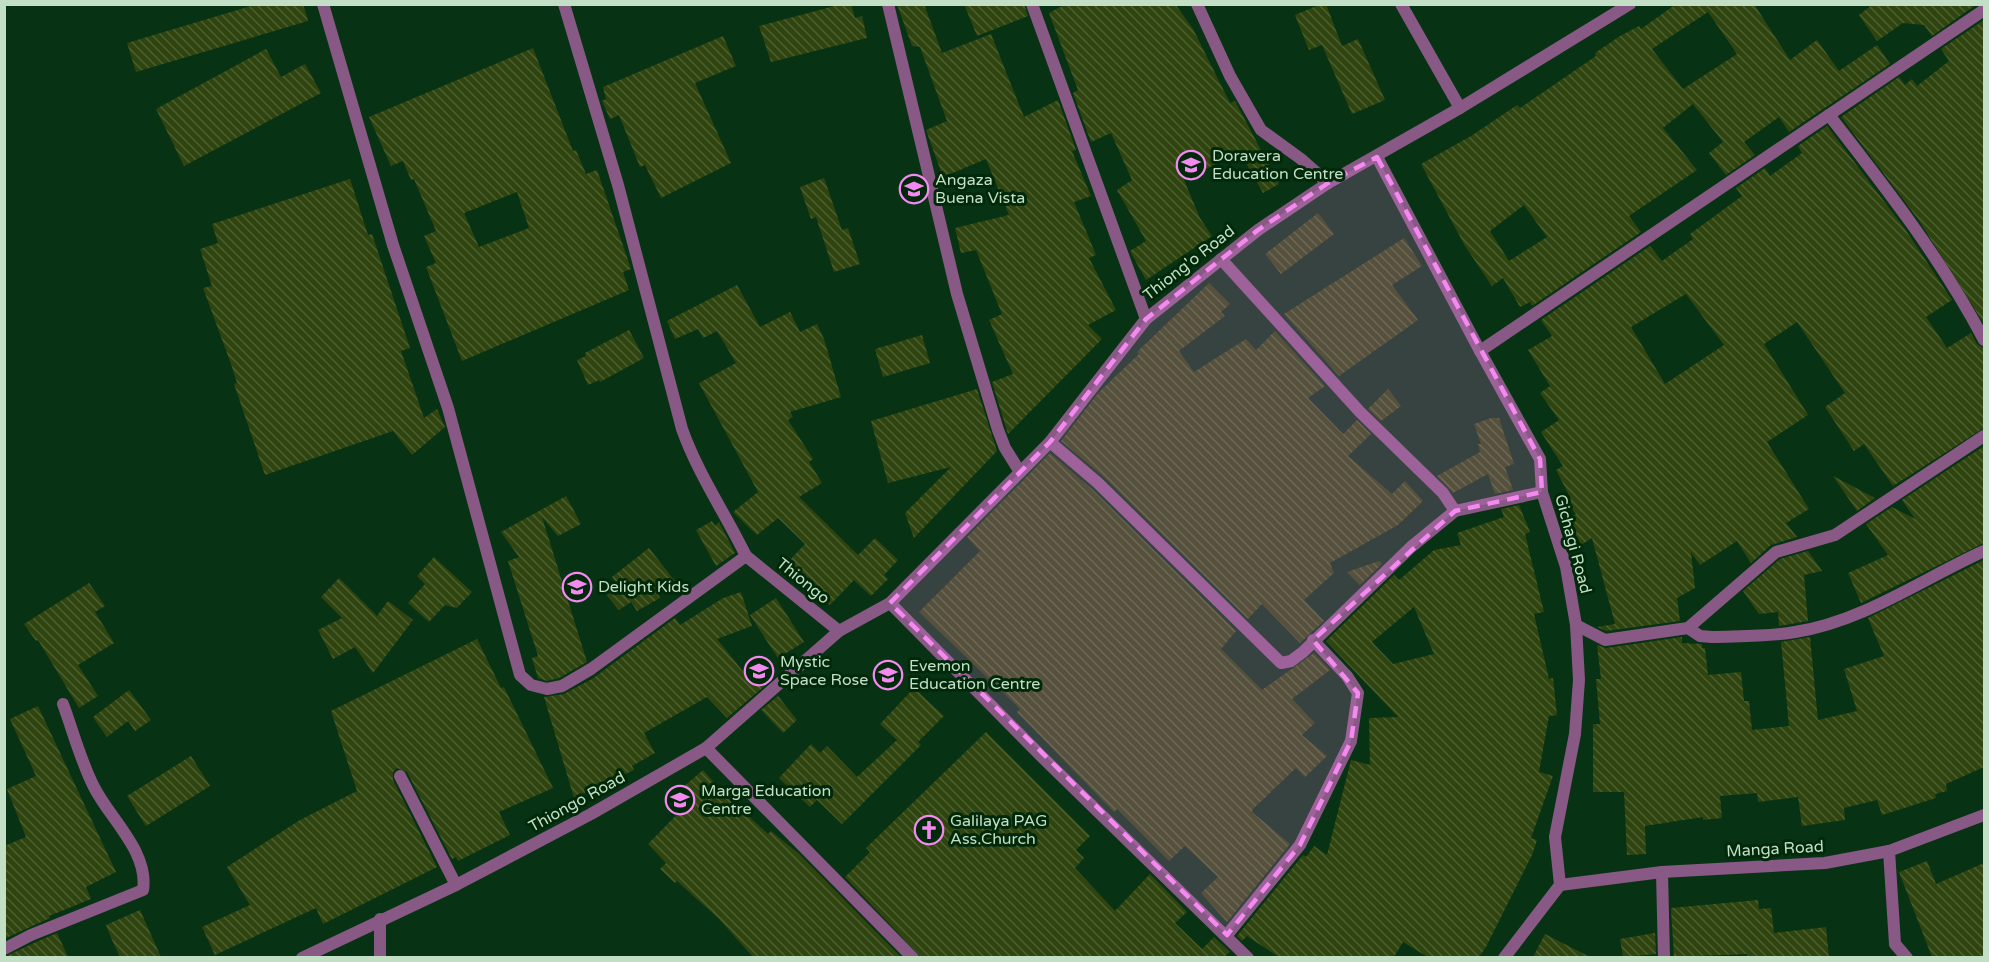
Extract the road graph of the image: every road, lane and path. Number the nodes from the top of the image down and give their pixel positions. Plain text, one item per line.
1 (323, 4) edge
2 (564, 4) edge
3 (888, 4) edge
4 (1032, 4) edge
5 (1197, 4) edge
6 (1401, 4) edge
7 (1630, 4) edge
8 (1611, 10) edge
9 (1984, 10) edge
10 (1460, 108) junction
11 (1829, 115) junction
12 (1377, 157) junction
13 (1328, 183) junction
14 (1221, 259) junction
15 (1146, 319) junction
16 (1984, 340) edge
17 (1480, 351) junction
18 (1984, 436) edge
19 (1050, 442) junction
20 (1020, 472) junction
21 (1542, 492) junction
22 (1455, 511) junction
23 (1984, 551) edge
24 (746, 556) junction
25 (890, 603) junction
26 (1576, 625) junction
27 (1688, 628) junction
28 (839, 631) junction
29 (1313, 640) junction
30 (63, 704) dead end
31 (706, 748) junction
32 (400, 776) dead end
33 (1984, 815) edge
34 (1889, 851) junction
35 (1662, 872) junction
36 (456, 885) junction
37 (1560, 885) junction
38 (380, 919) junction
39 (1227, 935) junction
40 (1895, 944) junction
41 (4, 949) edge
42 (302, 957) edge
43 (380, 957) edge
44 (913, 957) edge
45 (1248, 957) edge
46 (1504, 957) edge
47 (1664, 957) edge
48 (1897, 957) edge
49 (1907, 957) edge

1 - 24 street
2 - 24 street
3 - 20 street
4 - 15 street
5 - 13 street
6 - 10 street
7 - 8 street, Thiong'o Road
8 - 10 street, Thiong'o Road
9 - 11 street
10 - 12 street, Thiong'o Road
11 - 16 street
11 - 17 street
12 - 13 street, Thiong'o Road
12 - 17 street, Gichagi Road
13 - 14 street, Thiong'o Road
14 - 15 street, Thiong'o Road
14 - 22 street
15 - 19 street, Thiong'o Road
17 - 21 street, Gichagi Road
18 - 27 street
19 - 20 street, Thiong'o Road
19 - 29 street
20 - 25 street, Thiong'o Road
21 - 22 street
21 - 26 street, Gichagi Road
22 - 29 street
23 - 27 street
24 - 28 street, Thiongo
25 - 28 street, Thiong'o Road
25 - 39 street
26 - 27 street
26 - 37 street, Gichagi Road
28 - 31 street, Thiongo Road
29 - 39 street
30 - 41 street
31 - 36 street, Thiongo Road
31 - 44 street
32 - 36 street
33 - 34 street, Manga Road
34 - 35 street, Manga Road
34 - 40 street
35 - 37 street, Manga Road
35 - 47 street
36 - 38 street, Thiongo Road
37 - 46 street
38 - 42 street, Thiongo Road
38 - 43 street
39 - 45 street
40 - 48 street
40 - 49 street

